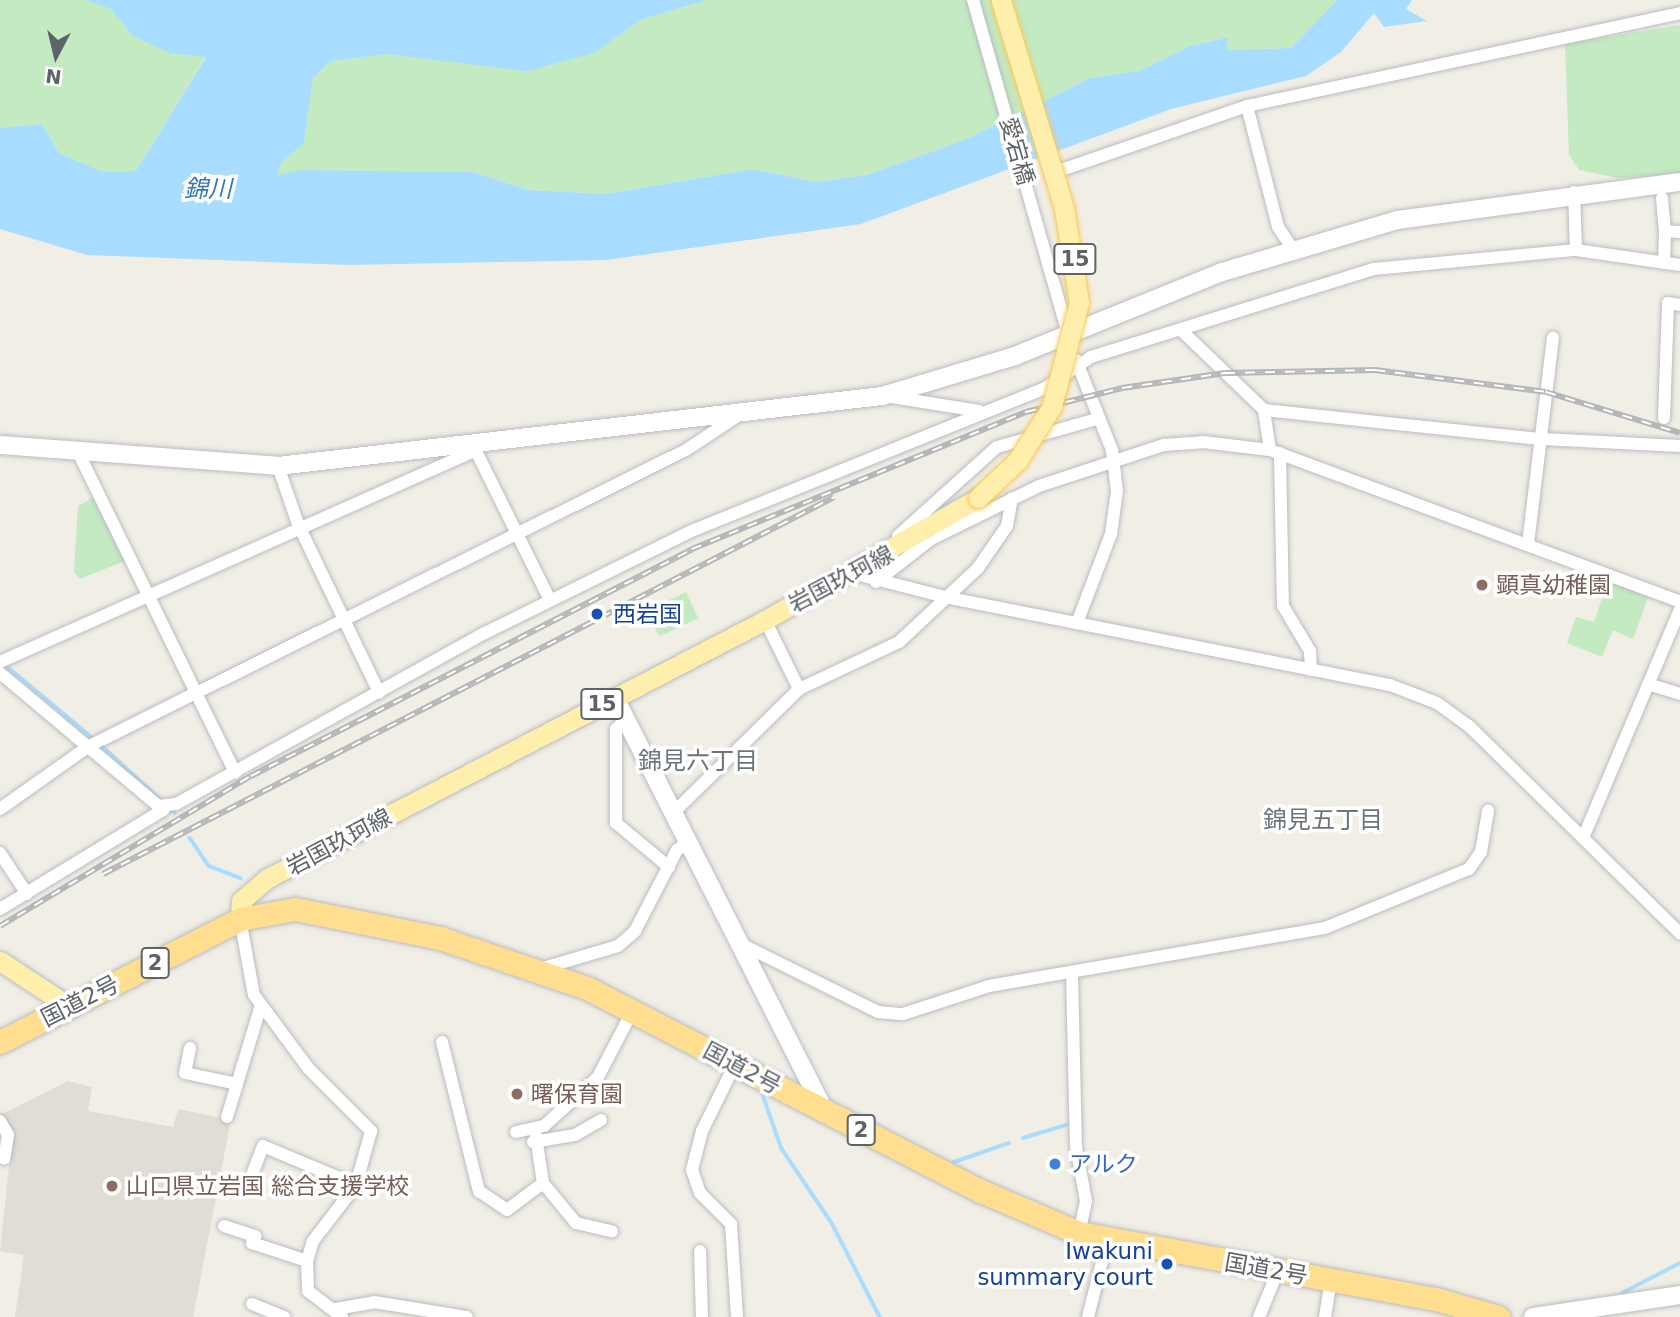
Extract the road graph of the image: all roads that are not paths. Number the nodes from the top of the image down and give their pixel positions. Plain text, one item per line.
1 (973, 0) edge
2 (1001, 0) edge
3 (1680, 13) edge
4 (1247, 106) junction
5 (1064, 169) dead end
6 (1680, 182) edge
7 (1574, 192) junction
8 (1662, 198) dead end
9 (1665, 231) junction
10 (1680, 232) edge
11 (1293, 249) junction
12 (1576, 250) junction
13 (1664, 263) junction
14 (1680, 265) edge
15 (1680, 306) edge
16 (1182, 331) junction
17 (1069, 335) junction
18 (1553, 338) dead end
19 (1077, 365) junction
20 (1674, 371) edge
21 (882, 396) junction
22 (1264, 410) junction
23 (979, 411) junction
24 (742, 413) junction
25 (1664, 418) dead end
26 (1094, 420) junction
27 (1542, 439) junction
28 (0, 446) edge
29 (1680, 446) edge
30 (473, 448) junction
31 (1275, 451) junction
32 (79, 454) junction
33 (1114, 461) junction
34 (278, 466) junction
35 (972, 471) junction
36 (1012, 498) junction
37 (987, 501) junction
38 (298, 524) junction
39 (514, 533) junction
40 (1528, 544) junction
41 (877, 559) junction
42 (852, 573) junction
43 (876, 582) junction
44 (145, 596) junction
45 (945, 597) junction
46 (550, 600) junction
47 (1680, 602) edge
48 (1680, 610) edge
49 (343, 618) junction
50 (765, 620) junction
51 (1077, 623) junction
52 (2, 660) edge
53 (1311, 670) junction
54 (0, 674) edge
55 (1651, 685) junction
56 (799, 689) junction
57 (379, 692) junction
58 (191, 694) junction
59 (1680, 694) edge
60 (615, 698) junction
61 (626, 718) junction
62 (95, 743) junction
63 (235, 773) junction
64 (166, 804) junction
65 (0, 810) edge
66 (1488, 811) dead end
67 (674, 812) junction
68 (1583, 838) junction
69 (690, 841) junction
70 (0, 853) edge
71 (668, 867) junction
72 (27, 894) junction
73 (0, 909) edge
74 (240, 919) junction
75 (1680, 933) edge
76 (743, 945) junction
77 (0, 961) edge
78 (540, 969) junction
79 (1072, 973) junction
80 (261, 1005) junction
81 (70, 1007) junction
82 (633, 1010) junction
83 (0, 1042) edge
84 (442, 1042) dead end
85 (190, 1048) dead end
86 (735, 1065) junction
87 (237, 1084) junction
88 (825, 1112) junction
89 (227, 1117) dead end
90 (601, 1120) dead end
91 (0, 1121) edge
92 (516, 1132) dead end
93 (534, 1136) junction
94 (4, 1159) dead end
95 (253, 1172) dead end
96 (543, 1183) junction
97 (356, 1185) junction
98 (224, 1226) dead end
99 (612, 1231) dead end
100 (1079, 1233) junction
101 (1107, 1242) junction
102 (700, 1251) dead end
103 (307, 1261) junction
104 (1278, 1272) junction
105 (1331, 1280) junction
106 (1680, 1295) edge
107 (252, 1304) dead end
108 (339, 1313) edge
109 (1571, 1314) edge
110 (284, 1317) edge
111 (467, 1317) edge
112 (702, 1317) edge
113 (737, 1317) edge
114 (1088, 1317) edge
115 (1259, 1317) edge
116 (1325, 1317) edge
117 (1498, 1317) edge
118 (1533, 1317) edge

1 - 17 street, 愛宕橋
2 - 37 main road, 岩国玖珂線 / 15, bridge
3 - 4 street
4 - 5 street
4 - 11 street
6 - 7 street
7 - 11 street
7 - 12 street
8 - 9 street
9 - 10 street
9 - 13 street
11 - 17 street
12 - 13 street
12 - 16 street
13 - 14 street
15 - 20 street
16 - 19 street
16 - 22 street
17 - 19 street, 愛宕橋
17 - 21 street
18 - 27 street
19 - 23 street
19 - 26 street, 愛宕橋
20 - 25 street
21 - 23 street
21 - 24 street
22 - 27 street
22 - 31 street
23 - 46 street
24 - 30 street
24 - 39 street
26 - 33 street, 愛宕橋
26 - 35 street
27 - 29 street
27 - 40 street
28 - 32 street
30 - 34 street
30 - 38 street
30 - 39 street
31 - 33 street
31 - 40 street
31 - 53 street
32 - 34 street
32 - 44 street
33 - 36 street
33 - 51 street
34 - 38 street
35 - 37 street
35 - 41 street
36 - 37 street
36 - 45 street
37 - 41 main road, 岩国玖珂線 / 15
37 - 43 street
38 - 44 street
38 - 49 street
39 - 46 street
39 - 49 street
40 - 47 street
41 - 42 main road, 岩国玖珂線 / 15
42 - 43 street
42 - 50 main road, 岩国玖珂線 / 15
43 - 45 street
44 - 52 street
44 - 58 street
45 - 51 street
45 - 56 street
46 - 57 street
48 - 55 street
49 - 57 street
49 - 58 street
50 - 56 street
50 - 60 main road, 岩国玖珂線 / 15
51 - 53 street
53 - 68 street
54 - 62 street
55 - 59 street
55 - 68 street
56 - 67 street
57 - 63 street
58 - 62 street
58 - 63 street
60 - 61 street
60 - 74 main road, 岩国玖珂線 / 15
61 - 67 street
61 - 71 street
62 - 64 street
62 - 65 street
63 - 64 street
64 - 72 street
66 - 79 street
67 - 69 street
68 - 75 street
69 - 71 street
69 - 76 street
70 - 72 street
71 - 78 street
72 - 73 street
74 - 78 highway, 国道2号 / 2
74 - 80 street
74 - 81 highway, 国道2号 / 2
76 - 79 street
76 - 88 street
77 - 81 main road
78 - 82 highway, 国道2号 / 2
79 - 100 street
80 - 87 street
80 - 97 street
81 - 83 highway, 国道2号 / 2
82 - 86 highway, 国道2号 / 2
82 - 93 street
84 - 96 street
85 - 87 street
86 - 88 highway, 国道2号 / 2
86 - 113 street
87 - 89 street
88 - 100 highway, 国道2号 / 2
90 - 93 street
91 - 94 street
92 - 93 street
93 - 96 street
95 - 97 street
96 - 99 street
97 - 103 street
98 - 103 street
100 - 101 highway, 国道2号 / 2
101 - 104 highway, 国道2号 / 2
101 - 114 street
102 - 112 street
103 - 108 street
104 - 105 highway, 国道2号 / 2
104 - 115 street
105 - 116 street
105 - 117 highway, 国道2号 / 2
106 - 109 street
107 - 110 street
108 - 111 street
109 - 118 street

